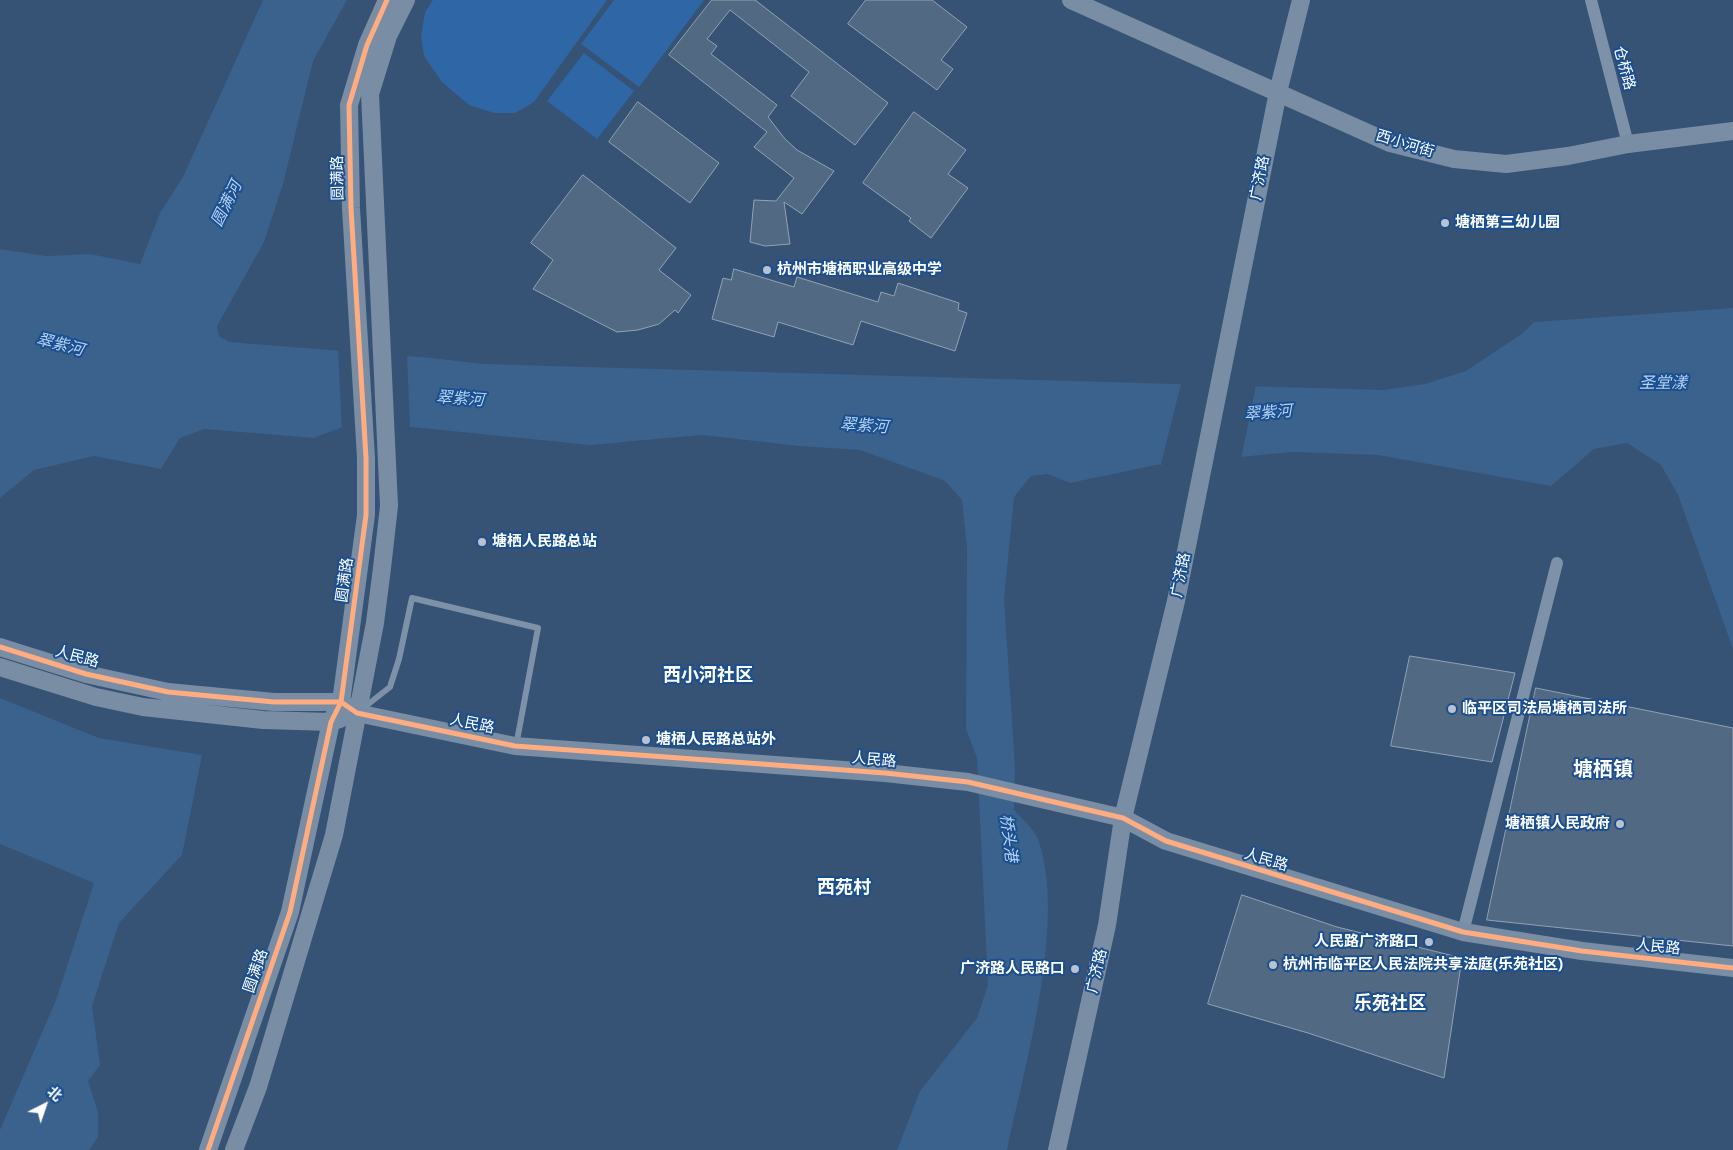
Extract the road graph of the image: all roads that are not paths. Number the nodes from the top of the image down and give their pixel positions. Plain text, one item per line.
1 (387, 0) edge
2 (406, 0) edge
3 (1071, 0) edge
4 (1301, 0) edge
5 (1591, 0) edge
6 (1278, 92) junction
7 (1733, 131) edge
8 (1628, 144) junction
9 (1558, 563) dead end
10 (0, 647) edge
11 (0, 667) edge
12 (340, 702) junction
13 (357, 713) junction
14 (330, 722) junction
15 (516, 746) junction
16 (1123, 818) junction
17 (1463, 932) junction
18 (1733, 968) edge
19 (208, 1150) edge
20 (234, 1150) edge
21 (1057, 1150) edge

1 - 12 street, 圆满路
2 - 13 street
3 - 6 street, 西小河街
4 - 6 street, 广济路
5 - 8 street, 仓桥路
6 - 8 street, 西小河街
6 - 16 street, 广济路
7 - 8 street, 西小河街
9 - 17 street
10 - 12 street, 人民路
11 - 14 street
12 - 13 street, 人民路
12 - 14 street, 圆满路
13 - 14 street
13 - 15 street, 人民路
13 - 15 lane
13 - 20 street
14 - 19 street, 圆满路
15 - 16 street, 人民路
16 - 17 street, 人民路
16 - 21 street, 广济路
17 - 18 street, 人民路

